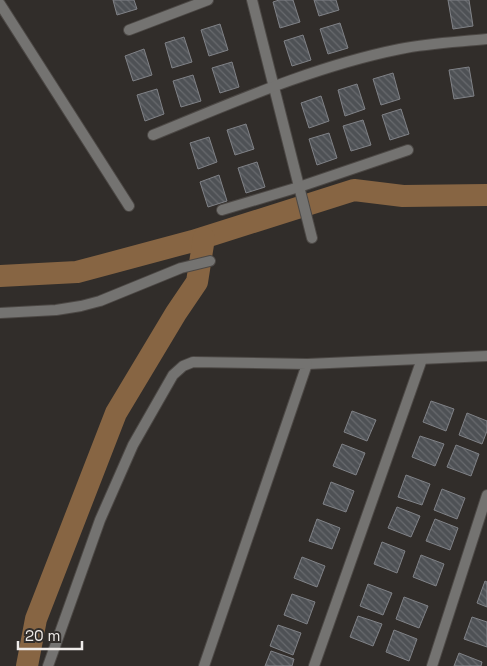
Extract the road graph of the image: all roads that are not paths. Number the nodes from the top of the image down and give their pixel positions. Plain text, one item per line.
1 (208, 0) edge
2 (252, 0) edge
3 (0, 4) edge
4 (129, 30) dead end
5 (487, 39) edge
6 (274, 86) junction
7 (153, 135) dead end
8 (408, 150) dead end
9 (300, 192) junction
10 (129, 206) dead end
11 (222, 210) dead end
12 (312, 238) dead end
13 (210, 261) dead end
14 (0, 313) edge
15 (487, 356) edge
16 (422, 359) junction
17 (307, 364) junction
18 (487, 495) edge
19 (48, 666) edge
20 (204, 666) edge
21 (314, 666) edge
22 (432, 666) edge

1 - 4 street
2 - 6 street
3 - 10 street
5 - 6 street
6 - 7 street
6 - 9 street
8 - 9 street
9 - 11 street
9 - 12 street
13 - 14 street
15 - 16 street
16 - 17 street
16 - 21 street
17 - 19 street
17 - 20 street
18 - 22 street

